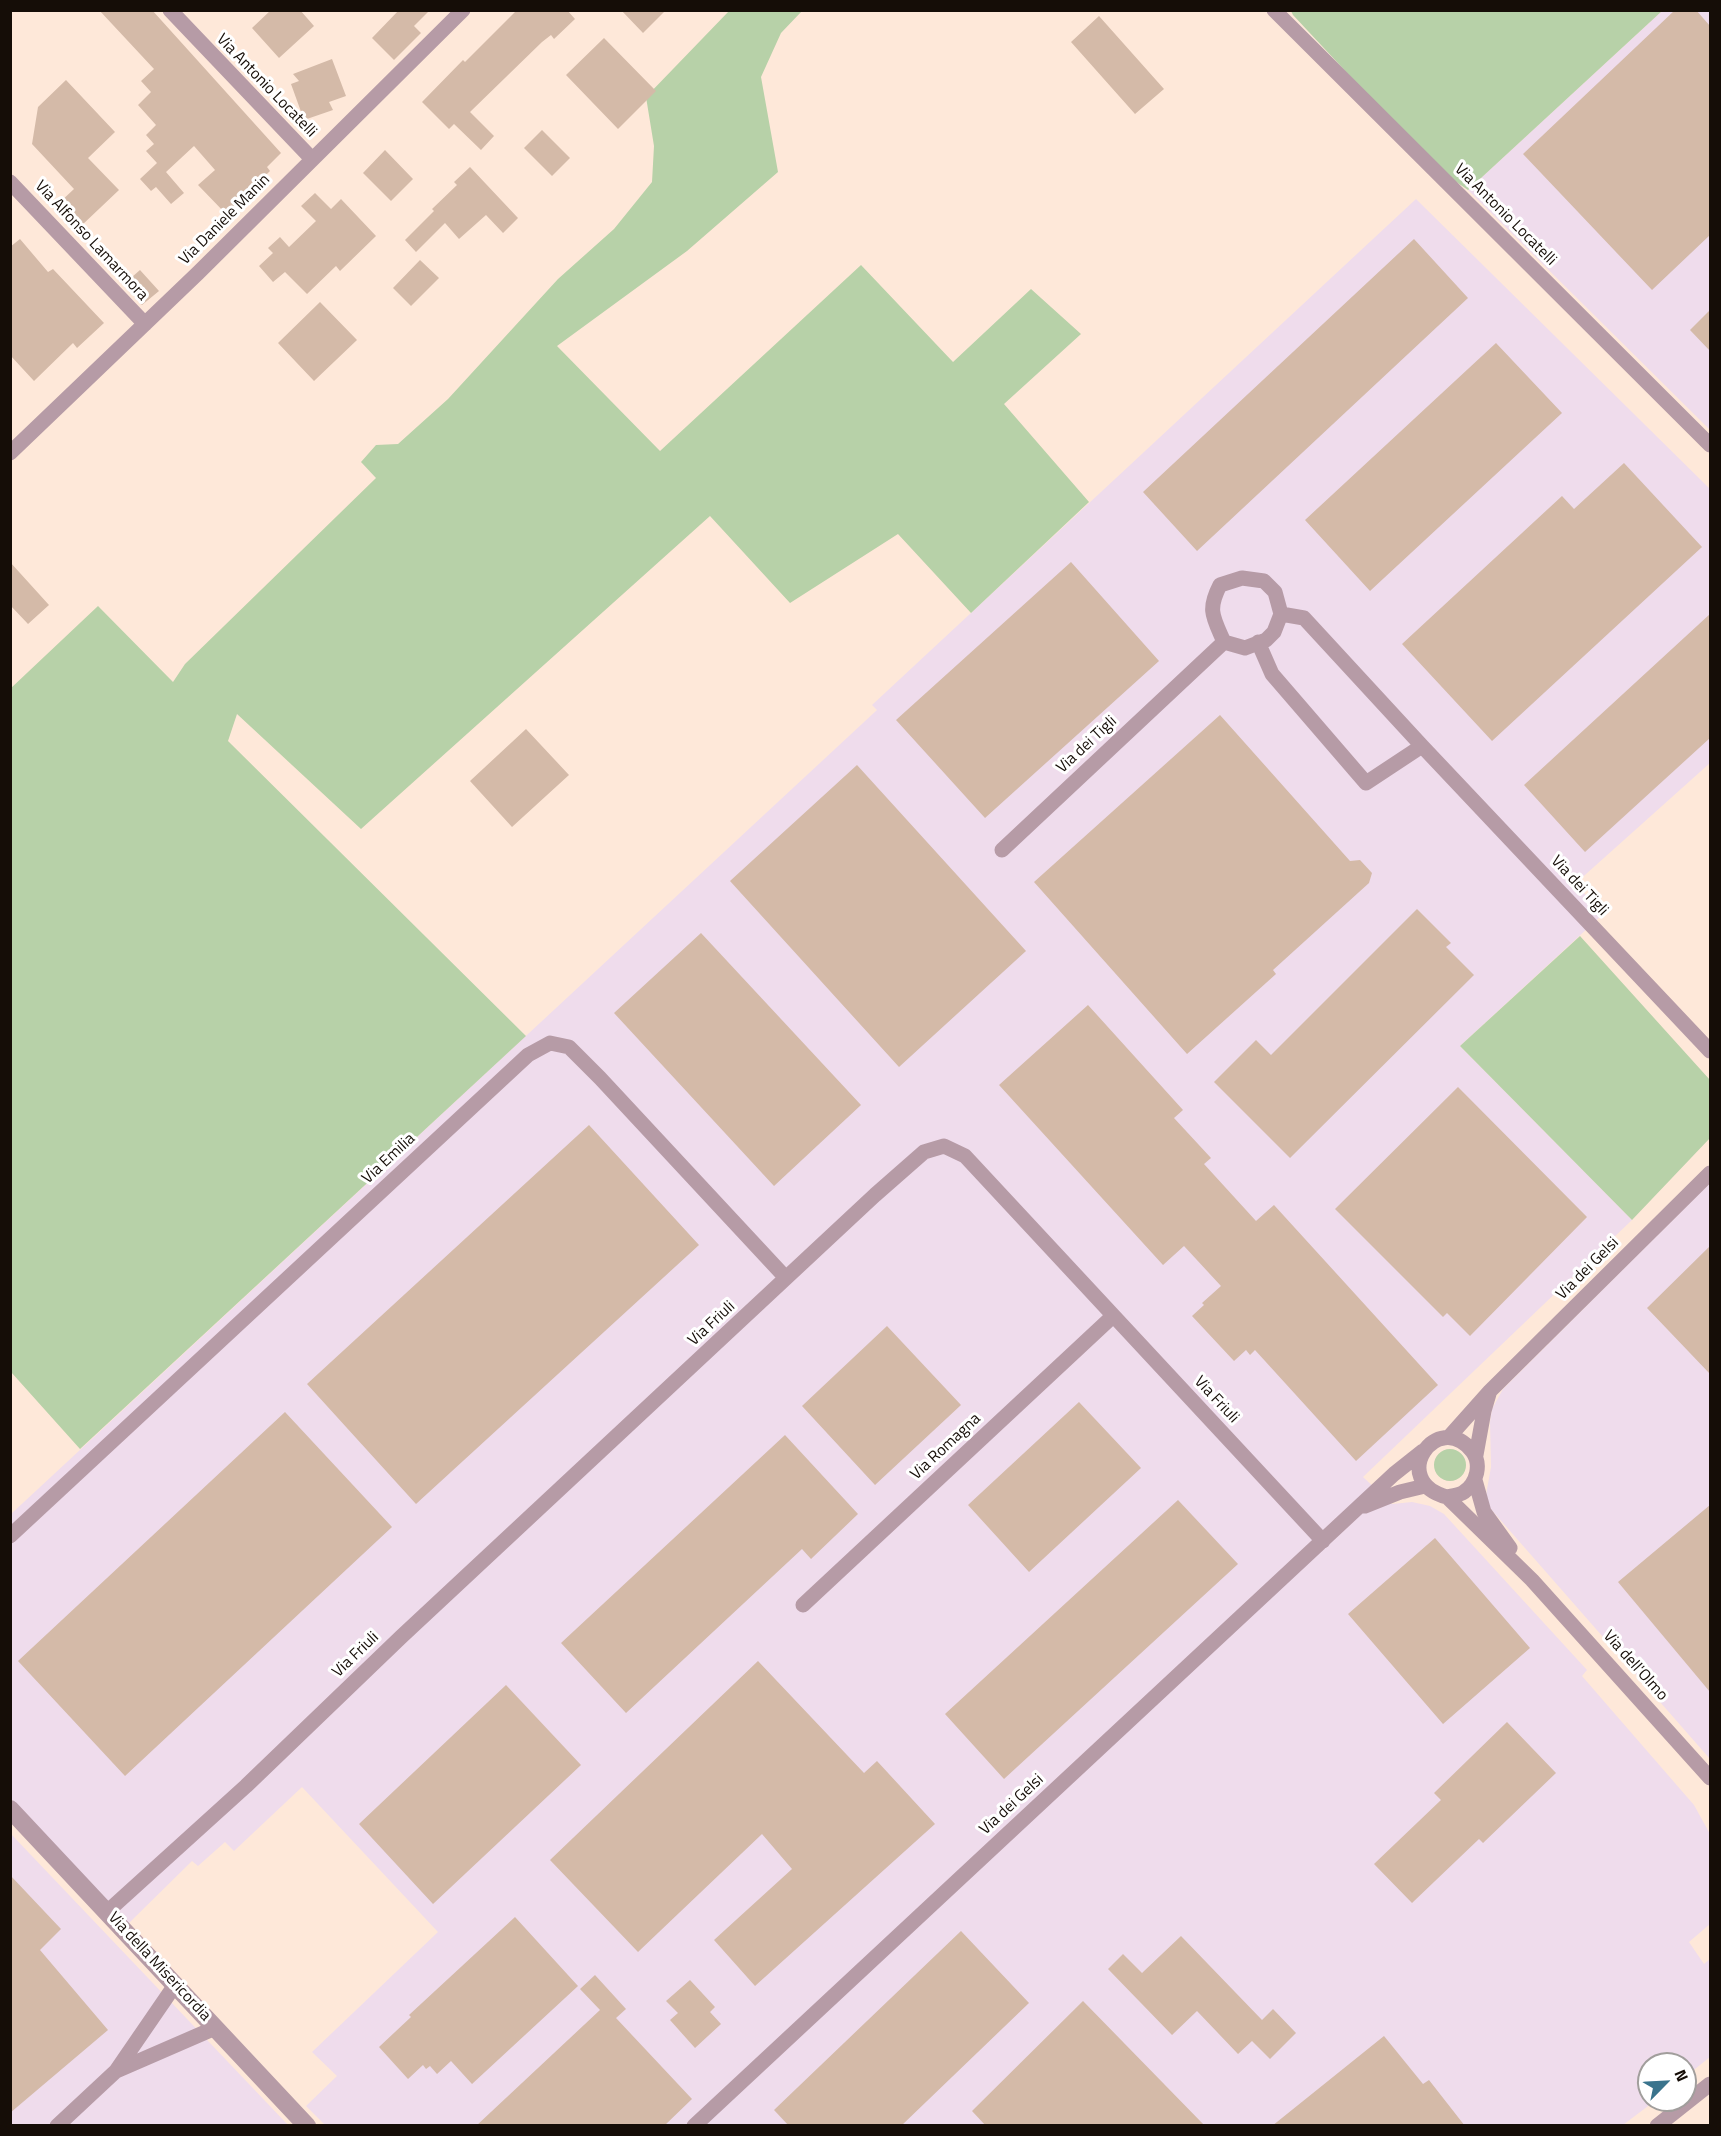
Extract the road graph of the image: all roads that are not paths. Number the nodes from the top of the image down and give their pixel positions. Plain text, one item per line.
1 (170, 10) edge
2 (463, 10) edge
3 (1274, 10) edge
4 (312, 159) junction
5 (10, 182) edge
6 (145, 324) junction
7 (1710, 445) edge
8 (10, 453) edge
9 (1281, 614) junction
10 (1224, 642) junction
11 (1258, 642) junction
12 (1422, 746) junction
13 (1002, 850) dead end
14 (1710, 1051) edge
15 (1710, 1173) edge
16 (786, 1278) junction
17 (1113, 1316) junction
18 (1490, 1391) junction
19 (1449, 1437) junction
20 (1423, 1451) junction
21 (1476, 1455) junction
22 (1475, 1480) junction
23 (1425, 1486) junction
24 (1447, 1497) junction
25 (1354, 1511) junction
26 (10, 1536) edge
27 (1323, 1541) junction
28 (1533, 1580) junction
29 (803, 1605) dead end
30 (1710, 1778) edge
31 (10, 1809) edge
32 (108, 1911) junction
33 (176, 1985) junction
34 (215, 2028) junction
35 (117, 2071) junction
36 (1710, 2084) edge
37 (57, 2126) edge
38 (307, 2126) edge
39 (694, 2126) edge
40 (1657, 2126) edge

1 - 4 street, Via Antonio Locatelli
2 - 4 street, Via Daniele Manin
3 - 7 street, Via Antonio Locatelli
4 - 6 street, Via Daniele Manin
5 - 6 street, Via Alfonso Lamarmora
6 - 8 street, Via Daniele Manin
9 - 10 street
9 - 11 street
9 - 12 street, Via dei Tigli
10 - 11 street
10 - 13 street, Via dei Tigli
11 - 12 street
12 - 14 street, Via dei Tigli
15 - 18 street, Via dei Gelsi
16 - 17 street, Via Friuli
16 - 26 street, Via Emilia
16 - 32 street, Via Friuli
17 - 27 street, Via Friuli
17 - 29 street, Via Romagna
18 - 19 street, Via dei Gelsi
18 - 21 street
19 - 20 street
19 - 21 street
20 - 23 street
20 - 25 street, Via dei Gelsi
21 - 22 street
22 - 24 street
22 - 28 street, Via dell'Olmo
23 - 24 street
23 - 25 street
24 - 28 street, Via dell'Olmo
25 - 27 street, Via dei Gelsi
27 - 39 street, Via dei Gelsi
28 - 30 street, Via dell'Olmo
31 - 32 street, Via della Misericordia
32 - 33 street, Via della Misericordia
33 - 34 street, Via della Misericordia
33 - 35 street
34 - 35 street
34 - 38 street, Via della Misericordia
35 - 37 street
36 - 40 street

